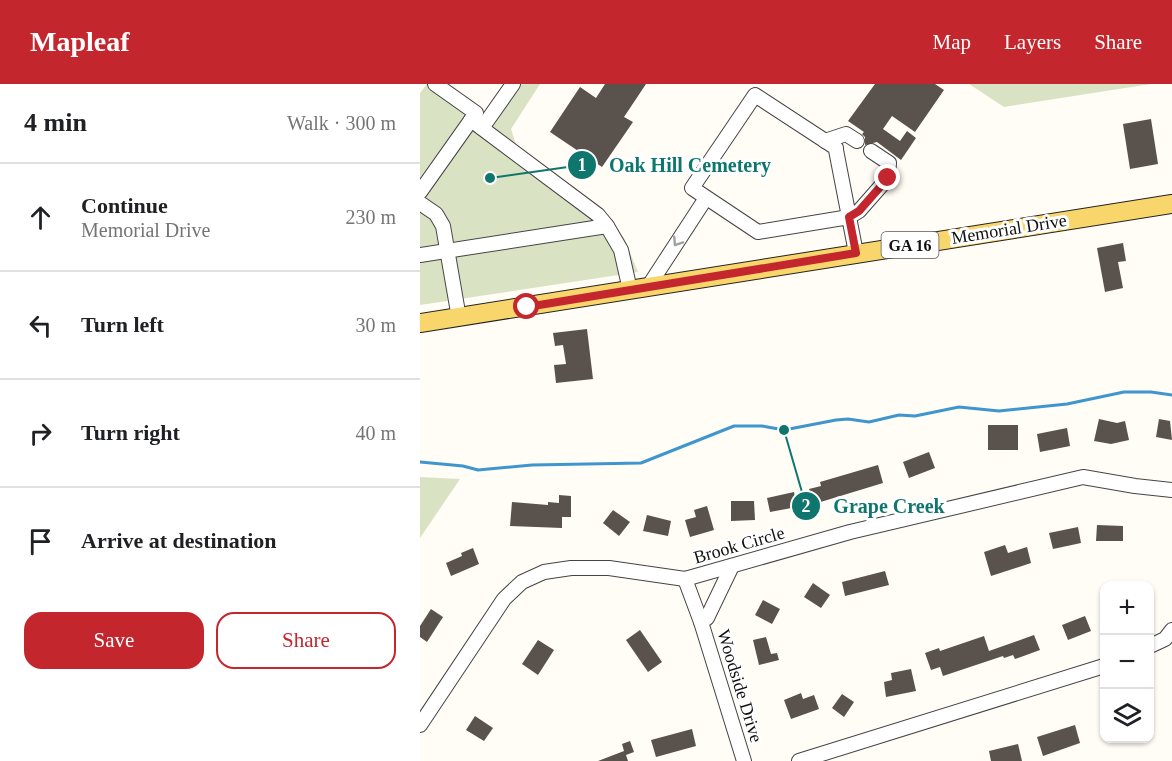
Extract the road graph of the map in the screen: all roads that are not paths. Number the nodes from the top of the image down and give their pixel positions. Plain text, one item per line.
1 (435, 84) edge
2 (513, 84) edge
3 (477, 124) junction
4 (825, 141) junction
5 (857, 141) dead end
6 (871, 150) dead end
7 (420, 192) edge
8 (706, 198) junction
9 (420, 203) edge
10 (1172, 204) edge
11 (585, 206) junction
12 (849, 217) junction
13 (608, 226) junction
14 (575, 231) junction
15 (447, 250) junction
16 (856, 253) junction
17 (420, 255) edge
18 (639, 288) junction
19 (459, 318) junction
20 (420, 323) edge
21 (1172, 490) edge
22 (732, 566) junction
23 (685, 579) junction
24 (701, 622) junction
25 (1172, 630) edge
26 (1154, 644) edge
27 (1100, 667) edge
28 (420, 725) edge
29 (744, 761) edge
30 (799, 761) edge

1 - 3 street
2 - 3 street
3 - 7 street
3 - 11 street
4 - 5 street
4 - 8 street
4 - 12 street
6 - 12 street
8 - 12 street
8 -> 18 street
9 - 15 street
10 - 16 main road, Memorial Drive / GA 16
11 - 13 street
11 - 14 street
12 - 16 street
13 - 14 street
13 - 18 street
14 - 15 street
15 - 17 street
15 - 19 street
16 - 18 main road, Memorial Drive / GA 16
18 - 19 main road, Memorial Drive / GA 16
19 - 20 main road, Memorial Drive / GA 16
21 - 22 street, Brook Circle
22 - 23 street, Brook Circle
22 - 24 street, Woodside Drive
23 - 24 street, Woodside Drive
23 - 28 street, Brook Circle
24 - 29 street, Woodside Drive
25 - 26 street
27 - 30 street

